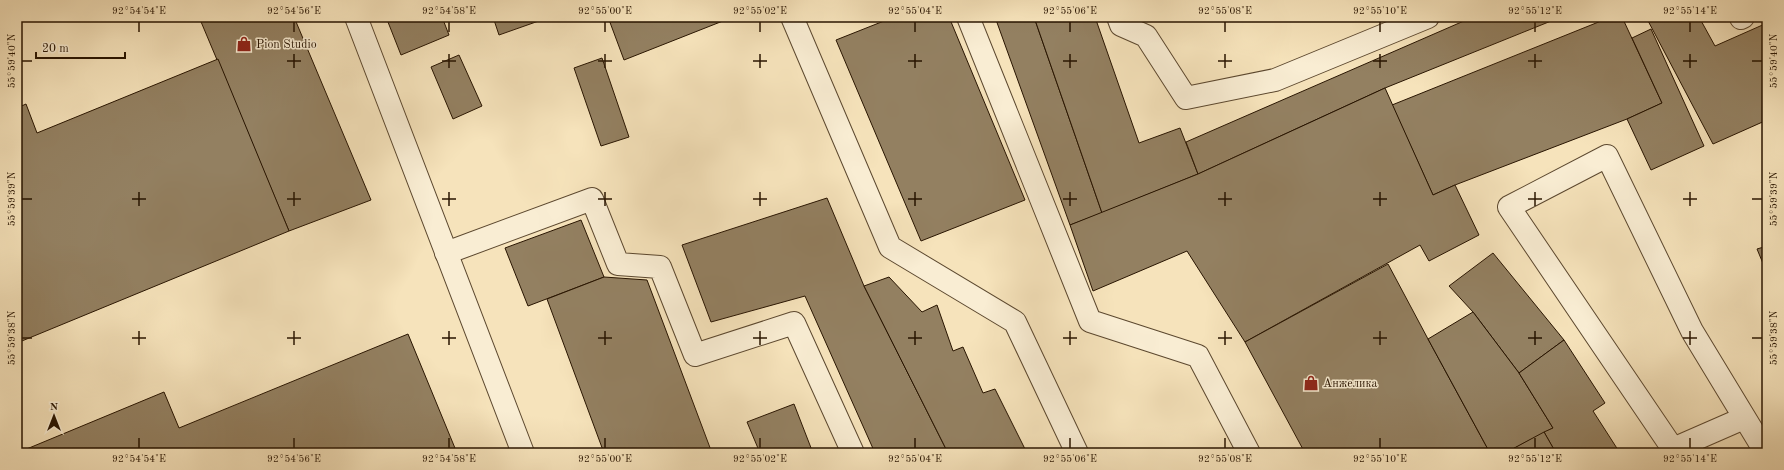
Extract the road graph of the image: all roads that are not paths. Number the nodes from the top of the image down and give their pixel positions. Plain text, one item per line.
1 (356, 17) edge
2 (792, 17) edge
3 (968, 17) edge
4 (1118, 17) edge
5 (1428, 17) edge
6 (446, 253) junction
7 (1744, 418) junction
8 (523, 453) edge
9 (853, 453) edge
10 (1078, 453) edge
11 (1249, 453) edge
12 (1766, 453) edge

1 - 6 lane
2 - 10 lane
3 - 11 lane
4 - 5 lane
6 - 8 lane
6 - 9 lane
7 - 7 lane
7 - 12 lane

